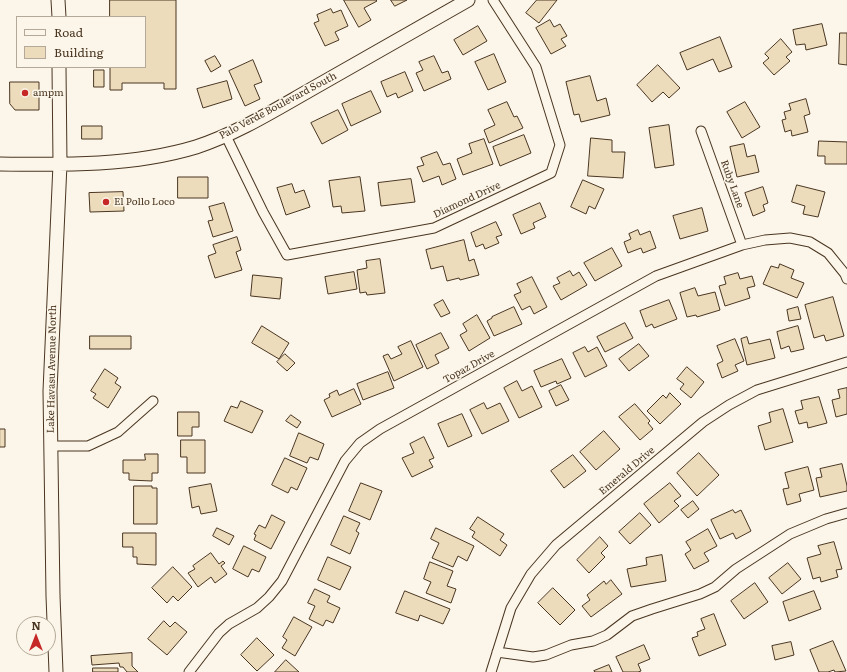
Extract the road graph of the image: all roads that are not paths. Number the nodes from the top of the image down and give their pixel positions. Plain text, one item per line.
1 (58, 0) edge
2 (468, 0) edge
3 (493, 0) edge
4 (59, 16) edge
5 (59, 68) edge
6 (701, 131) dead end
7 (226, 136) junction
8 (0, 164) edge
9 (60, 164) junction
10 (742, 245) junction
11 (847, 279) edge
12 (847, 362) edge
13 (153, 401) dead end
14 (51, 446) junction
15 (847, 514) edge
16 (497, 652) junction
17 (56, 672) edge
18 (189, 672) edge
19 (491, 672) edge

1 - 4 main road
2 - 7 main road, Palo Verde Boulevard South
3 - 7 street, Diamond Drive
5 - 9 main road, Lake Havasu Avenue North
6 - 10 street, Ruby Lane
7 - 9 main road, Palo Verde Boulevard South
8 - 9 main road, Palo Verde Boulevard South
9 - 14 main road, Lake Havasu Avenue North
10 - 11 street, Topaz Drive
10 - 18 street, Topaz Drive
12 - 16 street, Emerald Drive
13 - 14 street
14 - 17 main road, Lake Havasu Avenue North
15 - 16 street
16 - 19 street, Emerald Drive

